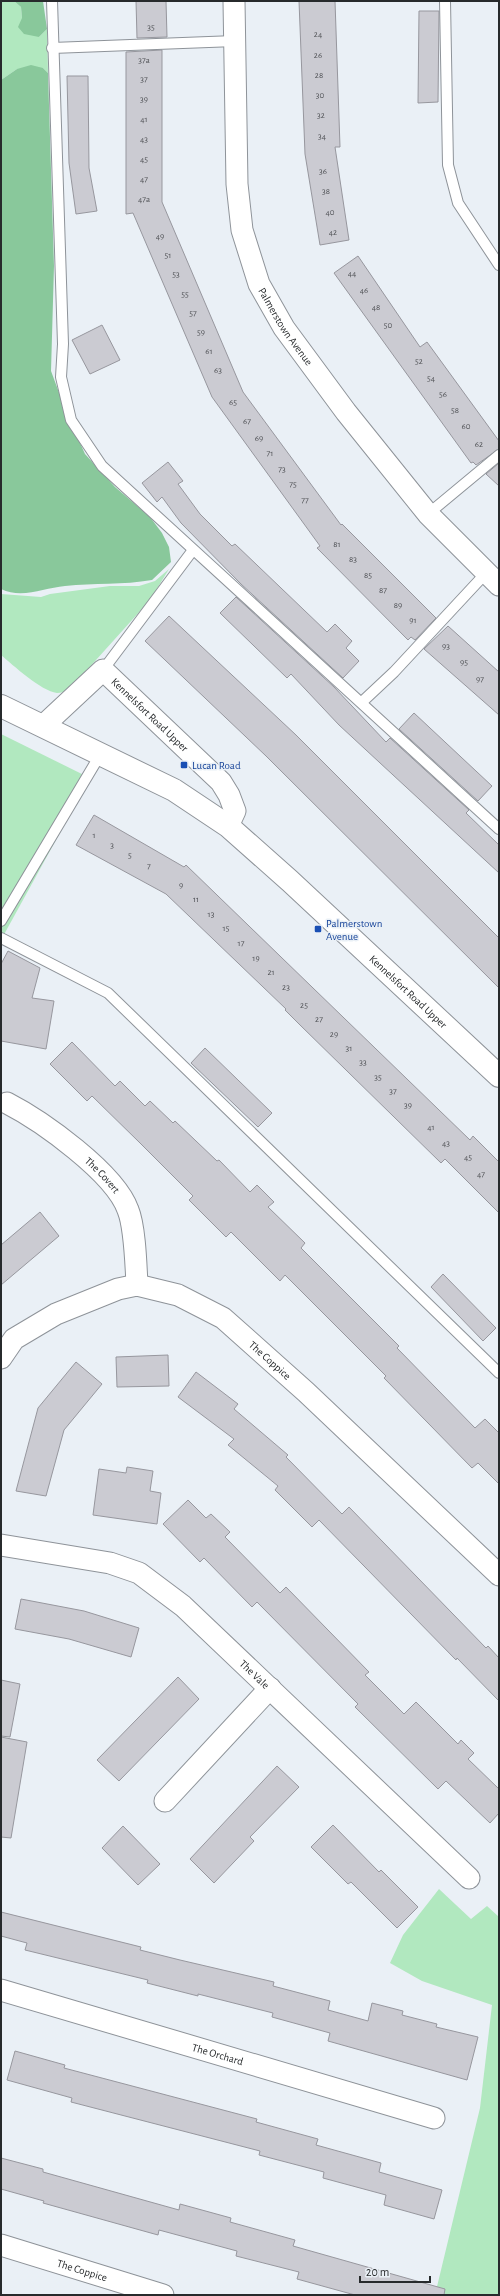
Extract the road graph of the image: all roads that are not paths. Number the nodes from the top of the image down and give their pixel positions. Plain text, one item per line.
1 (52, 1) edge
2 (234, 1) edge
3 (445, 1) edge
4 (235, 41) junction
5 (52, 48) junction
6 (499, 266) edge
7 (499, 455) edge
8 (428, 514) junction
9 (193, 550) junction
10 (492, 579) edge
11 (103, 670) junction
12 (362, 702) junction
13 (1, 706) edge
14 (43, 726) junction
15 (100, 755) junction
16 (228, 826) junction
17 (499, 829) edge
18 (1, 921) edge
19 (1, 938) edge
20 (497, 1071) edge
21 (7, 1102) dead end
22 (137, 1285) junction
23 (1, 1358) edge
24 (499, 1373) edge
25 (1, 1545) edge
26 (499, 1575) edge
27 (270, 1688) junction
28 (165, 1801) dead end
29 (469, 1878) dead end
30 (1, 1990) edge
31 (434, 2118) dead end
32 (1, 2245) edge
33 (163, 2295) edge

1 - 5 lane
2 - 4 street, Palmerstown Avenue
3 - 6 lane
4 - 5 lane
4 - 8 street, Palmerstown Avenue
5 - 9 lane
7 - 8 lane
8 - 10 street, Palmerstown Avenue
9 - 11 lane
9 - 12 lane
10 - 12 lane
11 - 14 street, Kennelsfort Road Upper
11 - 16 street, Kennelsfort Road Upper
12 - 17 lane
13 - 14 street, Kennelsfort Road Upper
14 - 15 street, Kennelsfort Road Upper
15 - 16 street, Kennelsfort Road Upper
15 - 18 lane
16 - 20 street, Kennelsfort Road Upper
19 - 24 lane
21 - 22 street, The Covert
22 - 23 street, The Coppice
22 - 26 street, The Coppice
25 - 27 street, The Vale
27 - 28 street
27 - 29 street, The Vale
30 - 31 street, The Orchard
32 - 33 street, The Coppice

